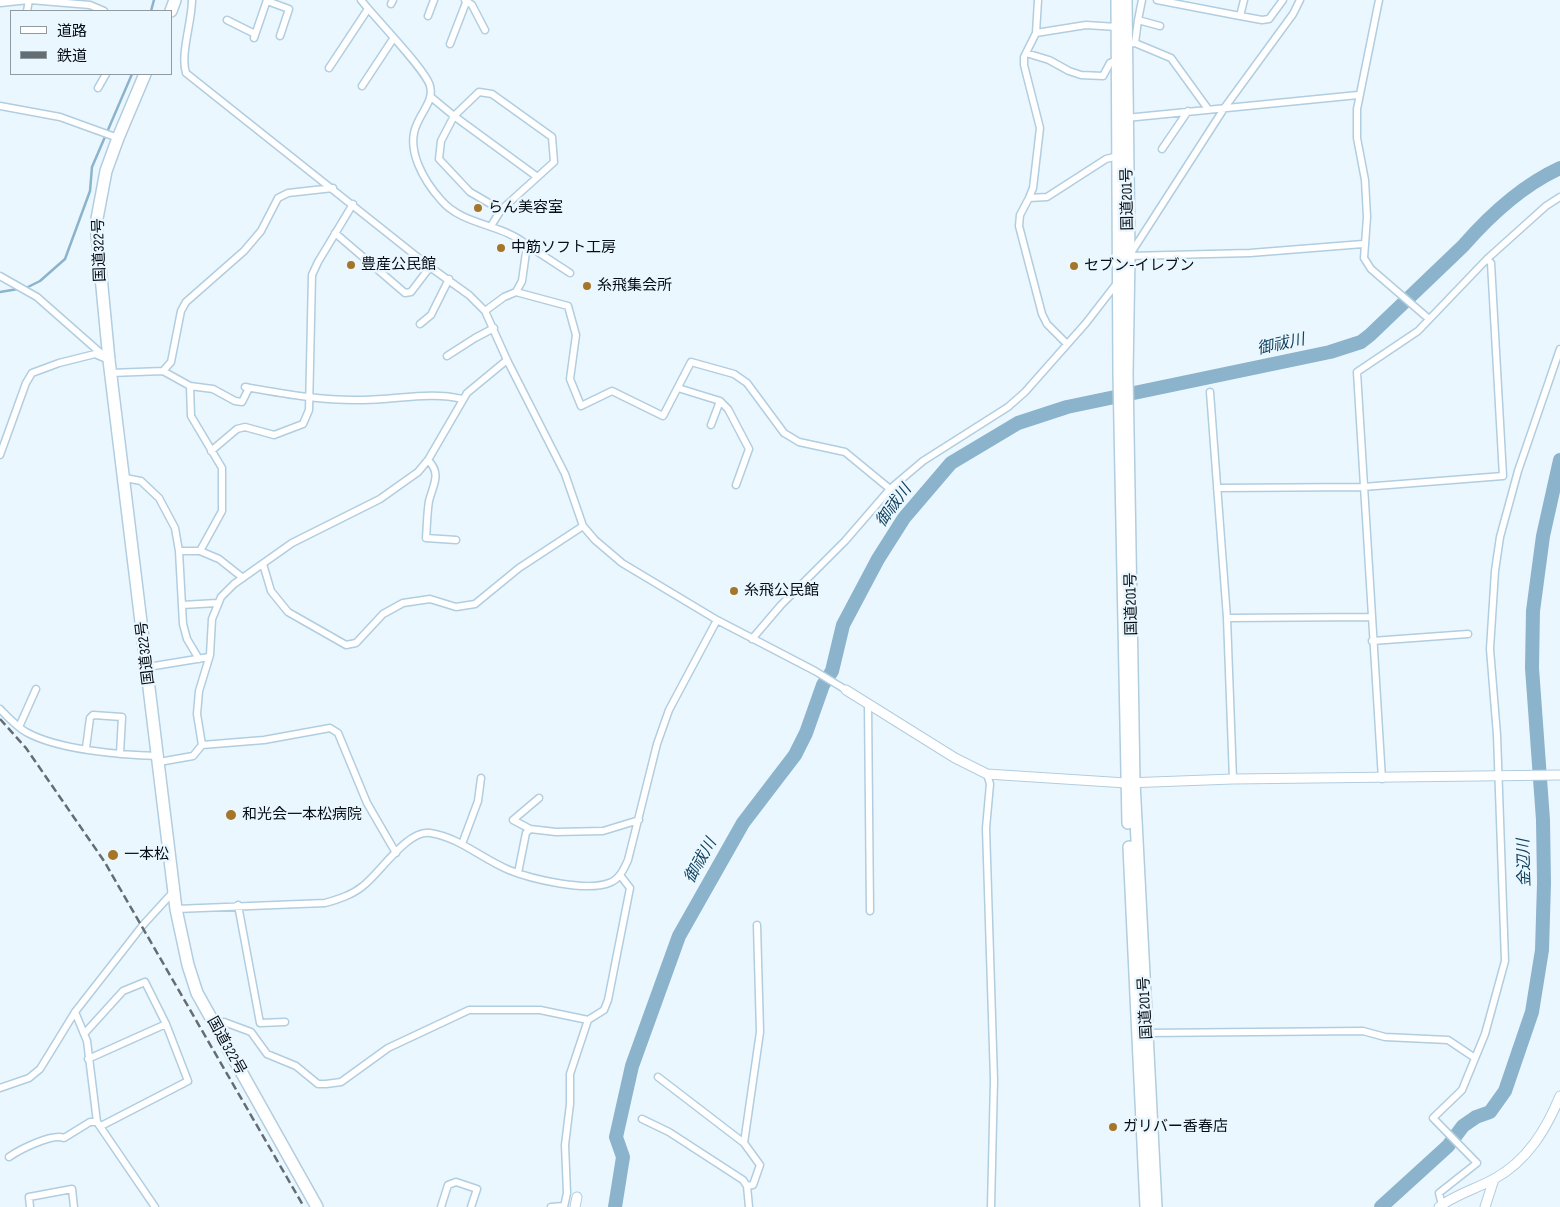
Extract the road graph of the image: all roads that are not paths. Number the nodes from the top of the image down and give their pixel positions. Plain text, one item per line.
1 (29, 0) edge
2 (192, 0) edge
3 (267, 0) edge
4 (361, 0) edge
5 (434, 0) edge
6 (466, 0) edge
7 (1038, 0) edge
8 (1117, 0) edge
9 (1126, 0) edge
10 (1142, 0) edge
11 (1157, 0) edge
12 (1244, 0) edge
13 (1283, 0) edge
14 (1300, 0) edge
15 (1379, 0) edge
16 (0, 3) edge
17 (368, 9) junction
18 (102, 10) edge
19 (428, 16) dead end
20 (1240, 16) junction
21 (227, 20) dead end
22 (1138, 20) junction
23 (1160, 26) dead end
24 (1117, 27) junction
25 (485, 30) dead end
26 (1036, 34) junction
27 (280, 36) dead end
28 (393, 39) junction
29 (450, 44) dead end
30 (1130, 44) junction
31 (1026, 53) junction
32 (1118, 60) junction
33 (329, 68) dead end
34 (105, 75) edge
35 (145, 75) edge
36 (362, 86) dead end
37 (98, 88) dead end
38 (1358, 95) junction
39 (431, 97) junction
40 (0, 106) edge
41 (1225, 107) junction
42 (1208, 109) junction
43 (1188, 111) junction
44 (454, 116) junction
45 (1126, 118) junction
46 (113, 136) junction
47 (1162, 149) dead end
48 (1118, 156) junction
49 (536, 176) junction
50 (333, 188) junction
51 (1560, 197) edge
52 (1029, 198) junction
53 (354, 204) junction
54 (501, 210) junction
55 (491, 226) junction
56 (335, 233) junction
57 (1363, 244) junction
58 (527, 246) junction
59 (1129, 256) junction
60 (1487, 259) junction
61 (430, 267) junction
62 (570, 273) dead end
63 (0, 276) edge
64 (449, 279) junction
65 (1120, 279) junction
66 (516, 292) junction
67 (485, 311) junction
68 (1429, 319) junction
69 (420, 324) dead end
70 (494, 328) junction
71 (1067, 344) junction
72 (1560, 349) edge
73 (448, 356) dead end
74 (109, 360) junction
75 (507, 360) junction
76 (163, 371) junction
77 (111, 373) junction
78 (1123, 375) junction
79 (190, 386) junction
80 (678, 388) junction
81 (1210, 392) dead end
82 (309, 398) junction
83 (462, 399) junction
84 (720, 401) junction
85 (711, 425) dead end
86 (210, 450) junction
87 (0, 455) edge
88 (428, 460) junction
89 (125, 478) junction
90 (736, 485) dead end
91 (1362, 487) junction
92 (1217, 488) junction
93 (890, 489) junction
94 (583, 526) junction
95 (456, 540) dead end
96 (179, 551) junction
97 (200, 552) junction
98 (263, 564) junction
99 (243, 578) junction
100 (217, 603) junction
101 (182, 606) junction
102 (1371, 617) junction
103 (1227, 618) junction
104 (717, 620) junction
105 (1468, 634) dead end
106 (752, 639) junction
107 (1372, 641) junction
108 (209, 657) junction
109 (199, 659) junction
110 (148, 667) junction
111 (36, 689) dead end
112 (846, 690) joint
113 (868, 704) junction
114 (0, 709) edge
115 (19, 727) junction
116 (202, 745) junction
117 (86, 748) junction
118 (120, 754) junction
119 (158, 759) junction
120 (987, 774) junction
121 (1560, 774) edge
122 (1500, 777) junction
123 (481, 778) dead end
124 (1233, 779) junction
125 (1382, 779) junction
126 (1130, 783) junction
127 (539, 798) dead end
128 (639, 820) junction
129 (530, 830) junction
130 (462, 844) junction
131 (396, 853) junction
132 (518, 873) junction
133 (620, 875) junction
134 (174, 890) junction
135 (238, 906) junction
136 (176, 909) junction
137 (870, 910) dead end
138 (757, 925) dead end
139 (76, 1012) junction
140 (588, 1020) junction
141 (213, 1022) junction
142 (285, 1022) dead end
143 (166, 1024) junction
144 (1147, 1033) junction
145 (84, 1034) junction
146 (1475, 1058) junction
147 (88, 1059) junction
148 (658, 1077) dead end
149 (0, 1088) edge
150 (1560, 1096) edge
151 (642, 1119) dead end
152 (99, 1124) junction
153 (744, 1143) junction
154 (9, 1158) dead end
155 (1494, 1179) junction
156 (747, 1186) junction
157 (566, 1193) junction
158 (576, 1197) joint
159 (564, 1206) edge
160 (1440, 1206) edge
161 (30, 1207) edge
162 (74, 1207) edge
163 (155, 1207) edge
164 (317, 1207) edge
165 (441, 1207) edge
166 (471, 1207) edge
167 (551, 1207) edge
168 (575, 1207) edge
169 (749, 1207) edge
170 (991, 1207) edge
171 (1146, 1207) edge
172 (1156, 1207) edge
173 (1485, 1207) edge

1 - 16 street
1 - 18 street
2 - 50 street
3 - 21 street
3 - 27 street
4 - 17 street
5 - 19 street
6 - 25 street
6 - 29 street
7 - 26 street
8 - 24 highway, 国道201号
9 - 30 highway, 国道201号
10 - 22 street
11 - 20 street
12 - 20 street
13 - 20 street
14 - 41 street
15 - 38 street
17 - 28 street
17 - 33 street
22 - 23 street
22 - 30 street
24 - 26 street
24 - 32 highway, 国道201号
26 - 31 street
28 - 36 street
28 - 39 street
30 - 42 street
30 - 45 highway, 国道201号
31 - 32 street
31 - 52 street
32 - 48 highway, 国道201号
34 - 37 street
35 - 46 highway, 国道322号
38 - 41 street
38 - 57 street
39 - 44 street
39 - 55 street
40 - 46 street
41 - 42 street
41 - 59 street
42 - 43 street
43 - 45 street
43 - 47 street
44 - 49 street
44 - 49 street
44 - 54 street
45 - 59 highway, 国道201号
46 - 74 highway, 国道322号
48 - 52 street
48 - 65 highway, 国道201号
49 - 54 street
50 - 53 street
50 - 76 street
51 - 60 street
52 - 71 street
53 - 56 street
53 - 61 street
54 - 55 street
55 - 58 street
56 - 61 street
56 - 82 street
57 - 59 street
57 - 68 street
58 - 62 street
58 - 66 street
59 - 78 highway, 国道201号
60 - 68 street
60 - 91 street
61 - 64 street
63 - 74 street
64 - 67 street
64 - 69 street
65 - 71 street
65 - 78 highway, 国道201号
66 - 67 street
66 - 80 street
67 - 70 street
68 - 91 street
70 - 73 street
70 - 75 street
71 - 93 street
72 - 122 street
74 - 77 highway, 国道322号
74 - 87 street
75 - 83 street
75 - 94 street
76 - 77 street
76 - 79 street
77 - 89 highway, 国道322号
78 - 126 highway, 国道201号
79 - 82 street
79 - 86 street
80 - 84 street
80 - 93 street
81 - 92 street
82 - 83 street
82 - 86 street
83 - 88 street
84 - 85 street
84 - 90 street
86 - 97 street
88 - 95 street
88 - 98 street
89 - 96 street
89 - 110 highway, 国道322号
91 - 92 street
91 - 102 street
92 - 103 street
93 - 106 street
94 - 98 street
94 - 104 street
96 - 97 street
96 - 101 street
97 - 99 street
98 - 99 street
99 - 100 street
100 - 101 street
100 - 108 street
101 - 109 street
102 - 103 street
102 - 107 street
103 - 124 street
104 - 106 street
104 - 128 street
105 - 107 street
106 - 112 street
107 - 125 street
108 - 109 street
108 - 116 street
109 - 110 street
110 - 119 highway, 国道322号
111 - 115 street
112 - 113 street
113 - 120 street
113 - 137 street
114 - 115 street
115 - 117 street
116 - 119 street
116 - 131 street
117 - 118 street
117 - 118 street
118 - 119 street
119 - 134 highway, 国道322号
120 - 126 street
120 - 170 street
121 - 122 street
122 - 125 street
122 - 146 street
123 - 130 street
124 - 125 street
124 - 126 street
126 - 144 highway, 国道201号
126 - 171 highway, 国道201号
127 - 129 street
128 - 129 street
128 - 133 street
129 - 132 street
130 - 131 street
130 - 132 street
131 - 135 street
132 - 133 street
133 - 140 street
134 - 136 highway, 国道322号
134 - 139 street
135 - 136 street
135 - 142 street
136 - 141 highway, 国道322号
138 - 153 street
139 - 145 street
139 - 149 street
140 - 141 street
140 - 157 street
141 - 164 highway, 国道322号
143 - 145 street
143 - 147 street
143 - 152 street
144 - 146 street
144 - 172 highway, 国道201号
145 - 147 street
146 - 160 street
147 - 152 street
148 - 153 street
150 - 155 street
151 - 156 street
152 - 154 street
152 - 163 street
153 - 156 street
155 - 160 street
155 - 173 street
156 - 169 street
157 - 158 street
157 - 159 street
158 - 168 street
159 - 167 street
161 - 162 street
165 - 166 street

